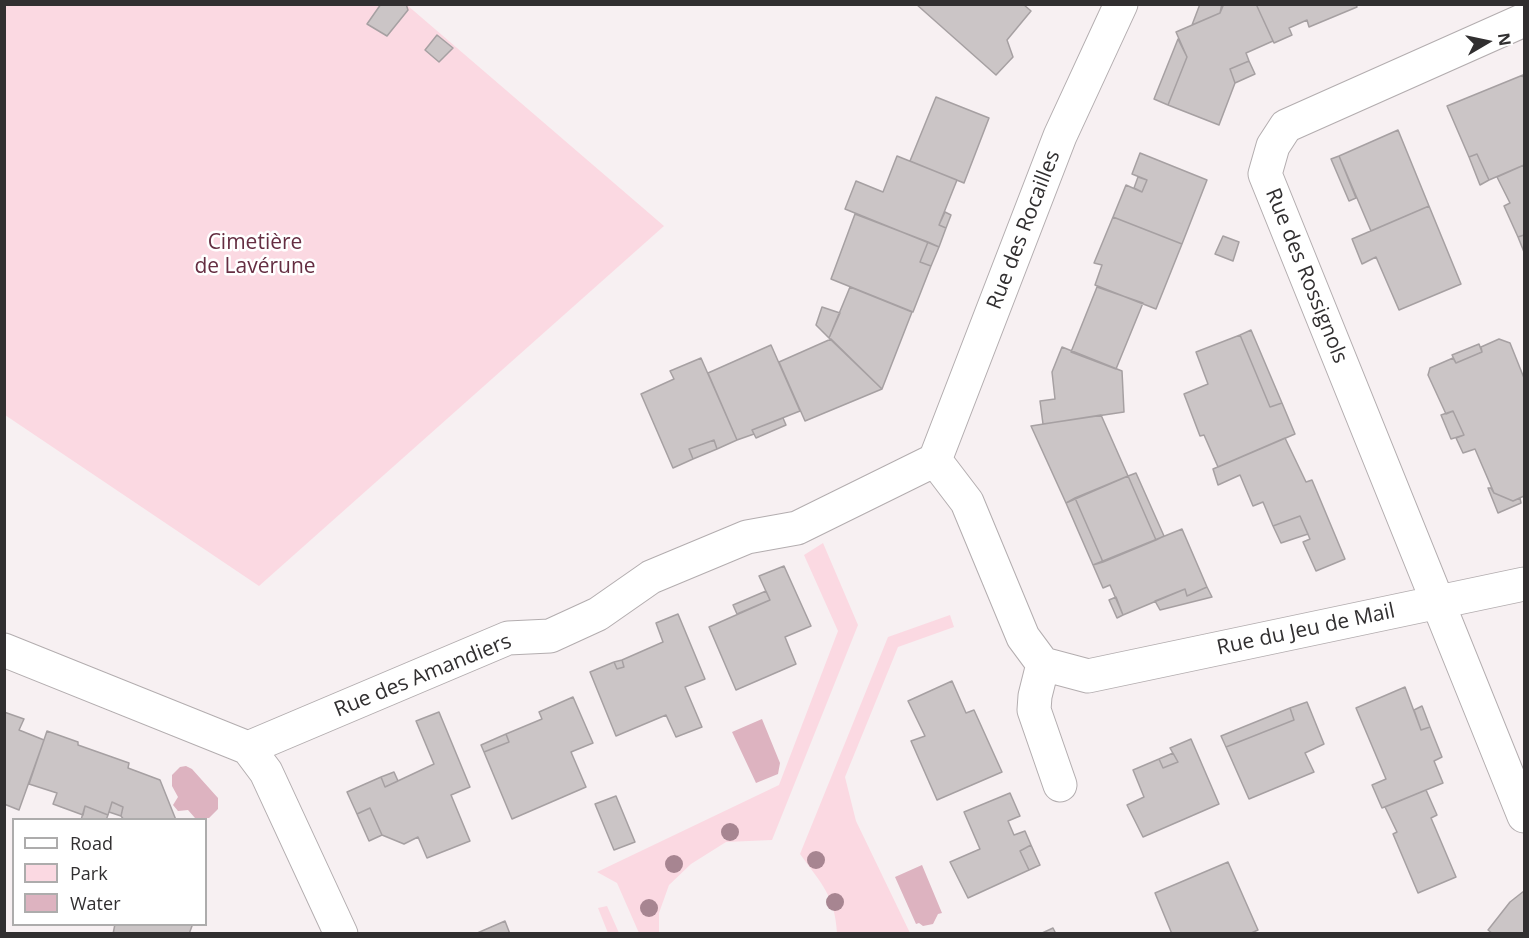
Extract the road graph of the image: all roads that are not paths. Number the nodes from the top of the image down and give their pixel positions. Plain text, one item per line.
1 (1117, 6) edge
2 (1524, 20) edge
3 (935, 460) junction
4 (1524, 584) edge
5 (1438, 602) junction
6 (4, 650) edge
7 (1043, 664) junction
8 (248, 748) junction
9 (1060, 785) dead end
10 (1524, 816) edge
11 (341, 933) edge

1 - 3 street, Rue des Rocailles
2 - 5 street, Rue des Rossignols
3 - 7 street
3 - 8 street, Rue des Amandiers
4 - 5 street, Rue du Jeu de Mail
5 - 7 street, Rue du Jeu de Mail
5 - 10 street, Rue des Rossignols
6 - 8 street
7 - 9 street
8 - 11 street

